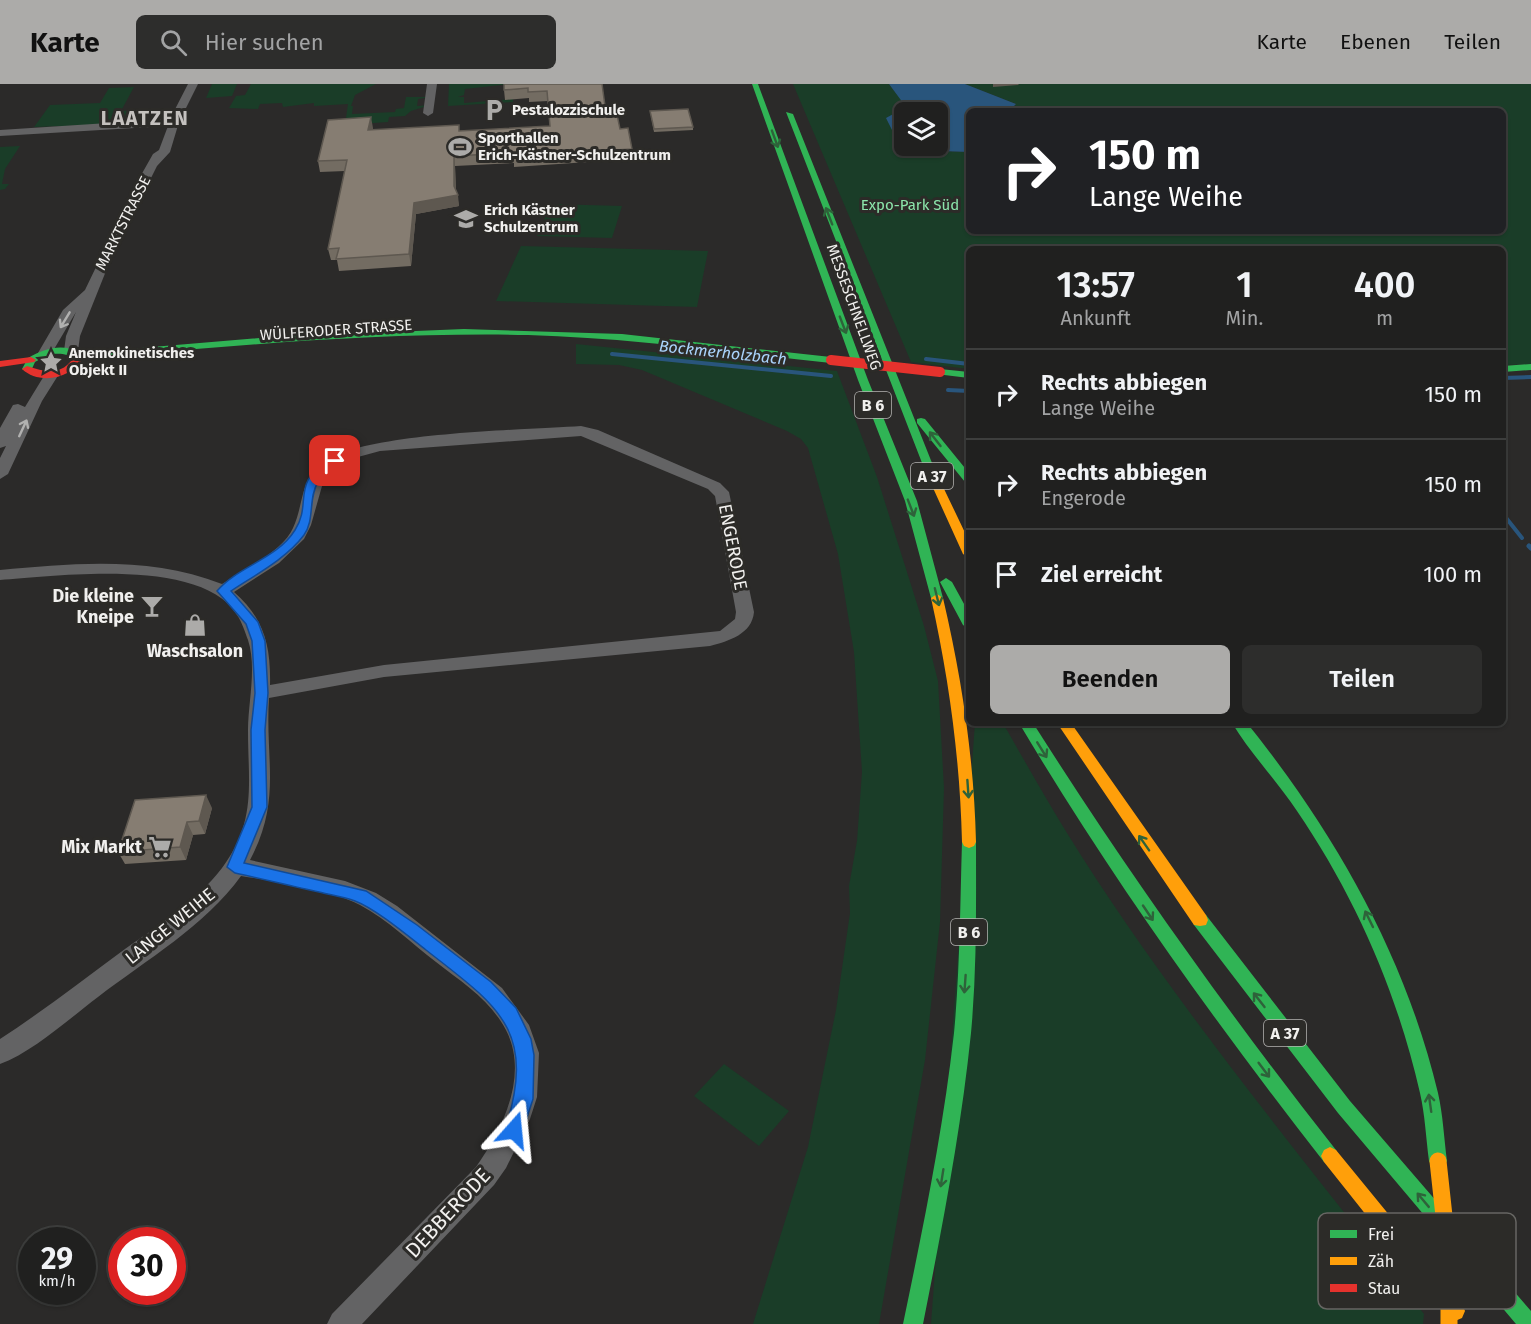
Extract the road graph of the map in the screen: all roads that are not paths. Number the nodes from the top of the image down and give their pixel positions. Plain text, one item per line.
1 (182, 84) edge
2 (193, 84) edge
3 (432, 84) edge
4 (755, 84) edge
5 (782, 96) dead end
6 (428, 113) dead end
7 (168, 123) junction
8 (0, 133) edge
9 (89, 290) junction
10 (45, 353) junction
11 (74, 358) junction
12 (0, 364) edge
13 (1531, 367) edge
14 (31, 368) junction
15 (1506, 369) edge
16 (0, 370) edge
17 (52, 374) junction
18 (966, 375) edge
19 (900, 397) junction
20 (0, 443) edge
21 (0, 474) edge
22 (966, 476) edge
23 (924, 540) junction
24 (966, 548) edge
25 (0, 575) edge
26 (223, 591) junction
27 (966, 619) edge
28 (261, 693) junction
29 (1028, 726) edge
30 (1066, 726) edge
31 (1241, 726) edge
32 (235, 867) junction
33 (0, 1053) edge
34 (1377, 1213) edge
35 (1435, 1213) edge
36 (1444, 1213) edge
37 (1454, 1309) edge
38 (1516, 1309) edge
39 (342, 1324) edge
40 (913, 1324) edge
41 (1466, 1324) edge
42 (1529, 1324) edge

1 - 7 street, MARKTSTRASSE
2 - 7 street, MARKTSTRASSE
3 - 6 street
4 -> 23 main road, MESSESCHNELLWEG / B 6
19 -> 5 main road, MESSESCHNELLWEG / B 6
7 - 8 street
7 - 9 street, MARKTSTRASSE
9 -> 10 street, MARKTSTRASSE
9 - 11 street, MARKTSTRASSE
10 - 11 main road
10 - 14 main road
11 - 17 main road
11 - 18 main road, WÜLFERODER STRASSE, bridge
12 - 14 main road
13 - 15 main road
14 - 16 main road
14 - 17 main road
14 - 20 street
21 -> 17 street
22 -> 19 main road, B 6
19 - 24 main road, A 37
23 - 27 main road
23 -> 40 main road, B 6
25 - 26 street, LANGE WEIHE
26 - 28 street, LANGE WEIHE
26 - 28 street, ENGERODE
28 - 32 street, LANGE WEIHE
29 -> 34 main road, A 37
35 -> 30 main road, A 37
36 -> 31 main road, bridge
32 - 33 street, LANGE WEIHE
32 - 39 street, DEBBERODE
37 -> 41 main road, A 37
42 -> 38 main road, A 37

